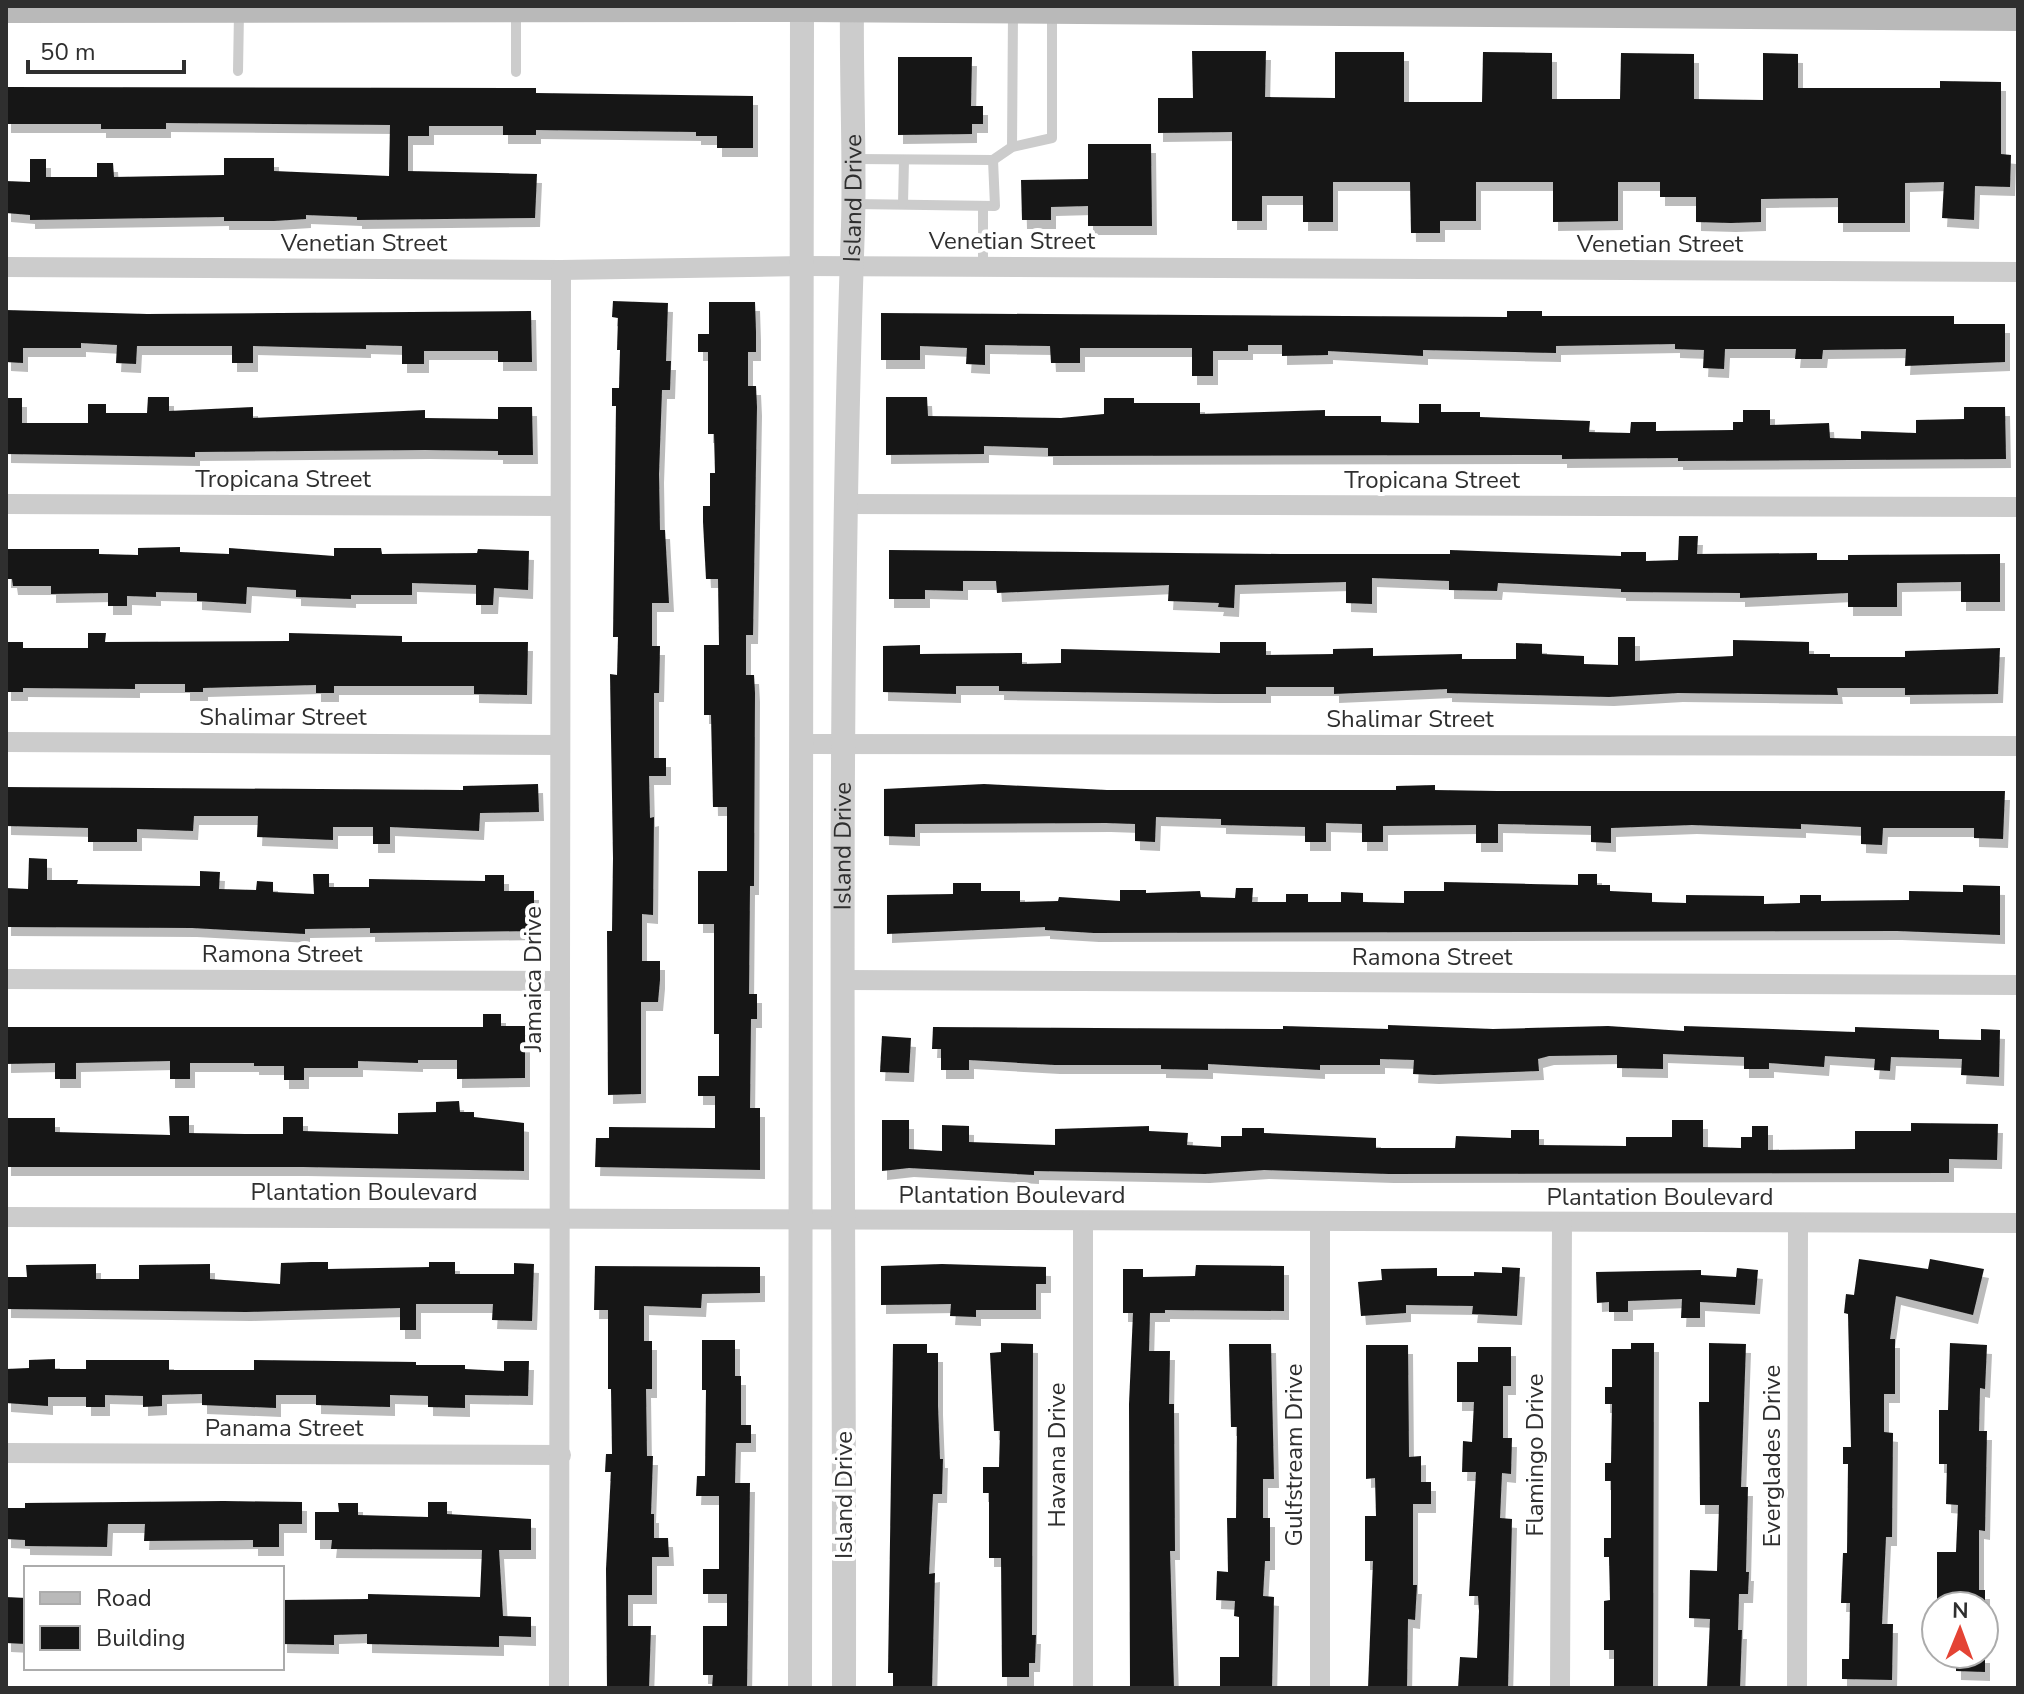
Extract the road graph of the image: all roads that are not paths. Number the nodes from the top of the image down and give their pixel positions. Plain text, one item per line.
1 (802, 7) edge
2 (852, 7) edge
3 (6, 9) edge
4 (516, 9) junction
5 (240, 10) junction
6 (1013, 10) junction
7 (1052, 10) junction
8 (2018, 17) edge
9 (238, 71) dead end
10 (516, 72) dead end
11 (1012, 147) junction
12 (853, 159) junction
13 (904, 160) junction
14 (993, 160) junction
15 (853, 204) junction
16 (903, 204) junction
17 (983, 206) junction
18 (802, 266) junction
19 (850, 266) junction
20 (6, 267) edge
21 (983, 267) junction
22 (561, 270) junction
23 (2018, 272) edge
24 (6, 504) edge
25 (846, 504) junction
26 (559, 506) junction
27 (2018, 507) edge
28 (6, 742) edge
29 (801, 744) junction
30 (846, 744) junction
31 (560, 745) junction
32 (2018, 746) edge
33 (6, 979) edge
34 (845, 980) junction
35 (558, 981) junction
36 (2018, 985) edge
37 (6, 1217) edge
38 (561, 1219) junction
39 (802, 1220) junction
40 (845, 1220) junction
41 (1083, 1222) junction
42 (1320, 1223) junction
43 (1562, 1223) junction
44 (2018, 1223) edge
45 (1798, 1224) junction
46 (6, 1453) edge
47 (561, 1455) junction
48 (559, 1688) edge
49 (800, 1688) edge
50 (844, 1688) edge
51 (1083, 1688) edge
52 (1320, 1688) edge
53 (1560, 1688) edge
54 (1797, 1688) edge

1 - 2 main road
1 - 4 main road
1 - 18 street, Island Drive
2 - 6 main road
2 - 12 street, Island Drive
3 - 5 main road
4 - 5 main road
4 - 10 lane
5 - 9 lane
6 - 7 main road
6 - 11 lane
7 - 8 main road
7 - 11 lane
11 - 14 lane
12 - 13 lane
12 - 15 street, Island Drive
13 - 14 lane
13 - 16 lane
14 - 17 lane
15 - 16 lane
15 - 19 street, Island Drive
16 - 17 lane
17 - 21 lane
18 - 19 street, Venetian Street
18 - 22 street, Venetian Street
18 - 29 street, Island Drive
19 - 21 street, Venetian Street
19 - 25 street, Island Drive
20 - 22 street, Venetian Street
21 - 23 street, Venetian Street
22 - 26 street, Jamaica Drive
24 - 26 street, Tropicana Street
25 - 27 street, Tropicana Street
25 - 30 street, Island Drive
26 - 31 street, Jamaica Drive
28 - 31 street, Shalimar Street
29 - 30 street, Shalimar Street
29 - 39 street, Island Drive
30 - 32 street, Shalimar Street
30 - 34 street, Island Drive
31 - 35 street, Jamaica Drive
33 - 35 street, Ramona Street
34 - 36 street, Ramona Street
34 - 40 street, Island Drive
35 - 38 street, Jamaica Drive
37 - 38 street, Plantation Boulevard
38 - 39 street, Plantation Boulevard
38 - 47 street, Jamaica Drive
39 - 40 street, Plantation Boulevard
39 - 49 street, Island Drive
40 - 41 street, Plantation Boulevard
40 - 50 street, Island Drive
41 - 42 street, Plantation Boulevard
41 - 51 street, Havana Drive
42 - 43 street, Plantation Boulevard
42 - 52 street, Gulfstream Drive
43 - 45 street, Plantation Boulevard
43 - 53 street, Flamingo Drive
44 - 45 street, Plantation Boulevard
45 - 54 street, Everglades Drive
46 - 47 street, Panama Street
47 - 48 street, Jamaica Drive

